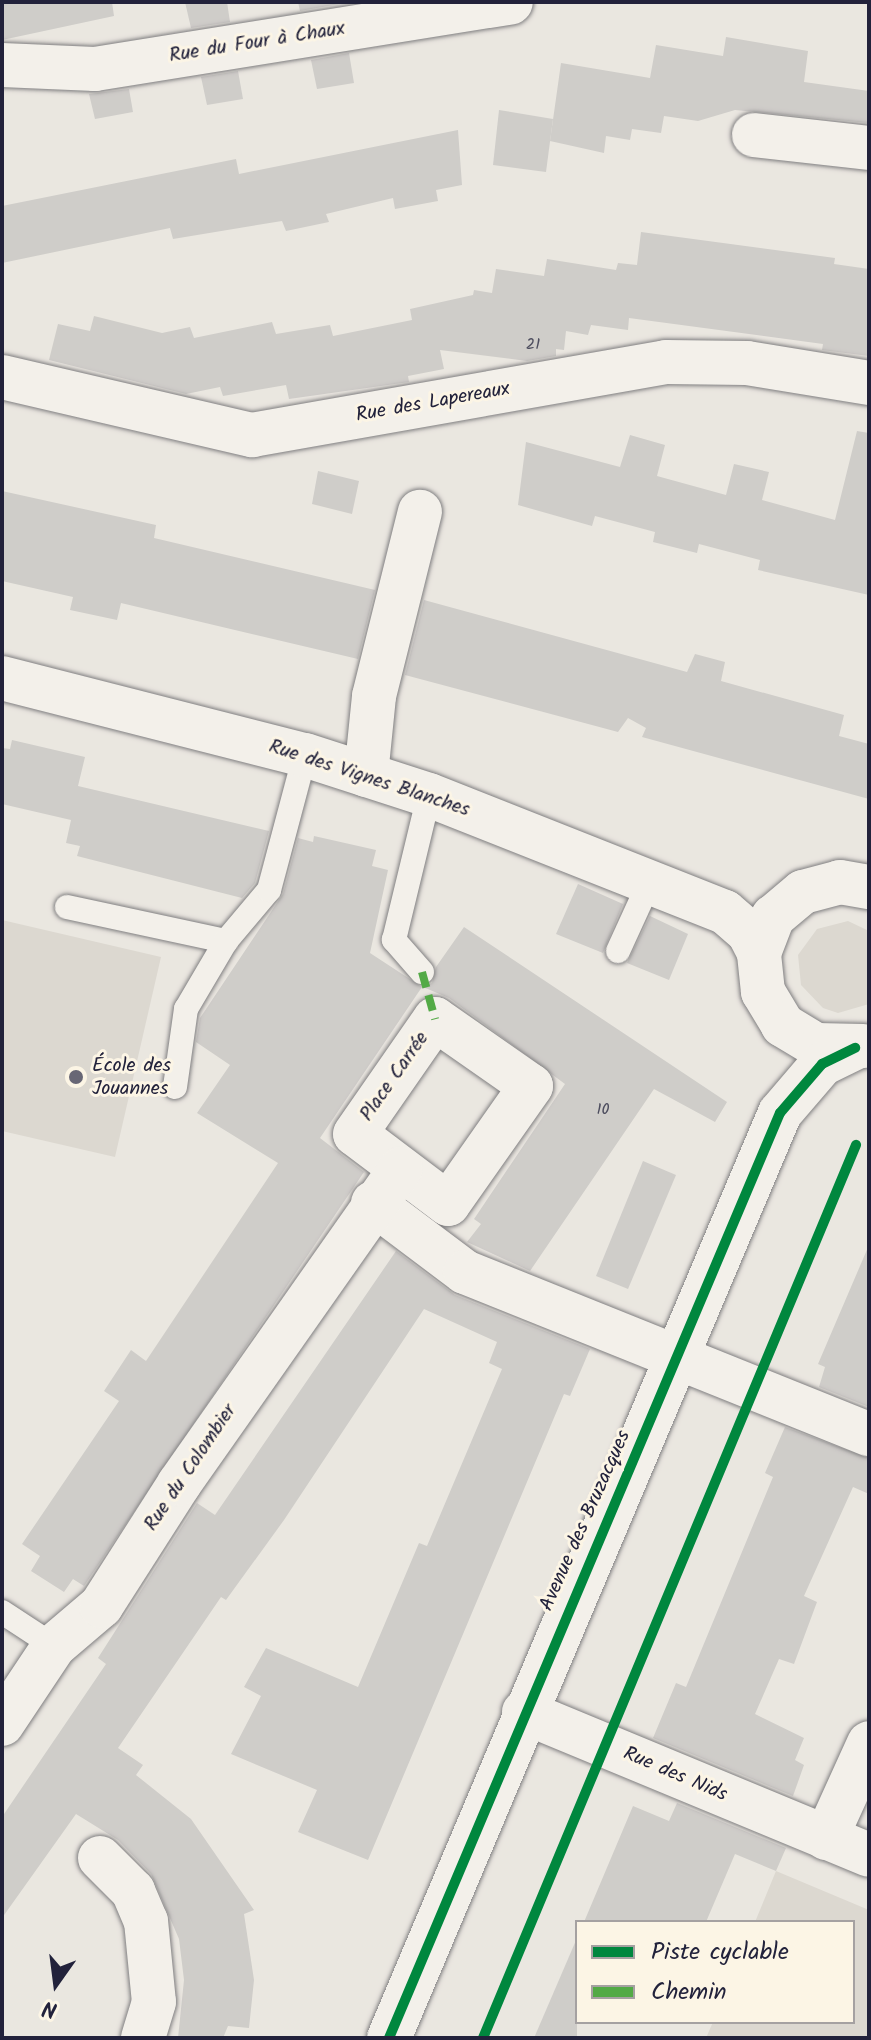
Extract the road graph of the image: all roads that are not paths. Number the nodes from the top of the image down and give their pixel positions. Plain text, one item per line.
1 (511, 2) edge
2 (2, 65) edge
3 (754, 135) dead end
4 (869, 148) edge
5 (2, 377) edge
6 (869, 383) edge
7 (420, 512) dead end
8 (2, 678) edge
9 (305, 755) junction
10 (366, 775) junction
11 (429, 795) junction
12 (650, 881) junction
13 (869, 887) edge
14 (67, 907) dead end
15 (766, 935) junction
16 (226, 941) junction
17 (618, 951) dead end
18 (422, 972) dead end
19 (778, 1019) junction
20 (862, 1046) edge
21 (175, 1087) dead end
22 (780, 1113) junction
23 (400, 1169) dead end
24 (373, 1203) junction
25 (679, 1355) junction
26 (869, 1434) edge
27 (2, 1612) edge
28 (54, 1646) junction
29 (524, 1712) junction
30 (2, 1724) edge
31 (869, 1743) edge
32 (826, 1838) junction
33 (869, 1855) edge
34 (100, 1858) dead end
35 (143, 2038) edge
36 (389, 2038) edge

1 - 2 street, Rue du Four à Chaux
3 - 4 street
5 - 6 street, Rue des Lapereaux
7 - 10 street
8 - 9 street, Rue des Vignes Blanches
9 - 10 street, Rue des Vignes Blanches
9 - 16 lane
10 - 11 street, Rue des Vignes Blanches
11 - 12 street, Rue des Vignes Blanches
11 - 18 lane
12 - 15 street, Rue des Vignes Blanches
12 - 17 lane
13 - 15 street
14 - 16 lane
15 - 19 street, Avenue des Bruzacques
16 - 21 lane
19 - 20 street
19 - 22 street, Avenue des Bruzacques
20 - 22 street, Avenue des Bruzacques
22 - 25 street, Avenue des Bruzacques
23 - 24 street, Rue du Colombier
24 - 25 street
24 - 28 street, Rue du Colombier
25 - 26 street
25 - 29 street, Avenue des Bruzacques
27 - 28 lane
28 - 30 street, Rue du Colombier
29 - 32 street, Rue des Nids
29 - 36 street, Avenue des Bruzacques
31 - 32 street
32 - 33 street, Rue des Nids
34 - 35 street

